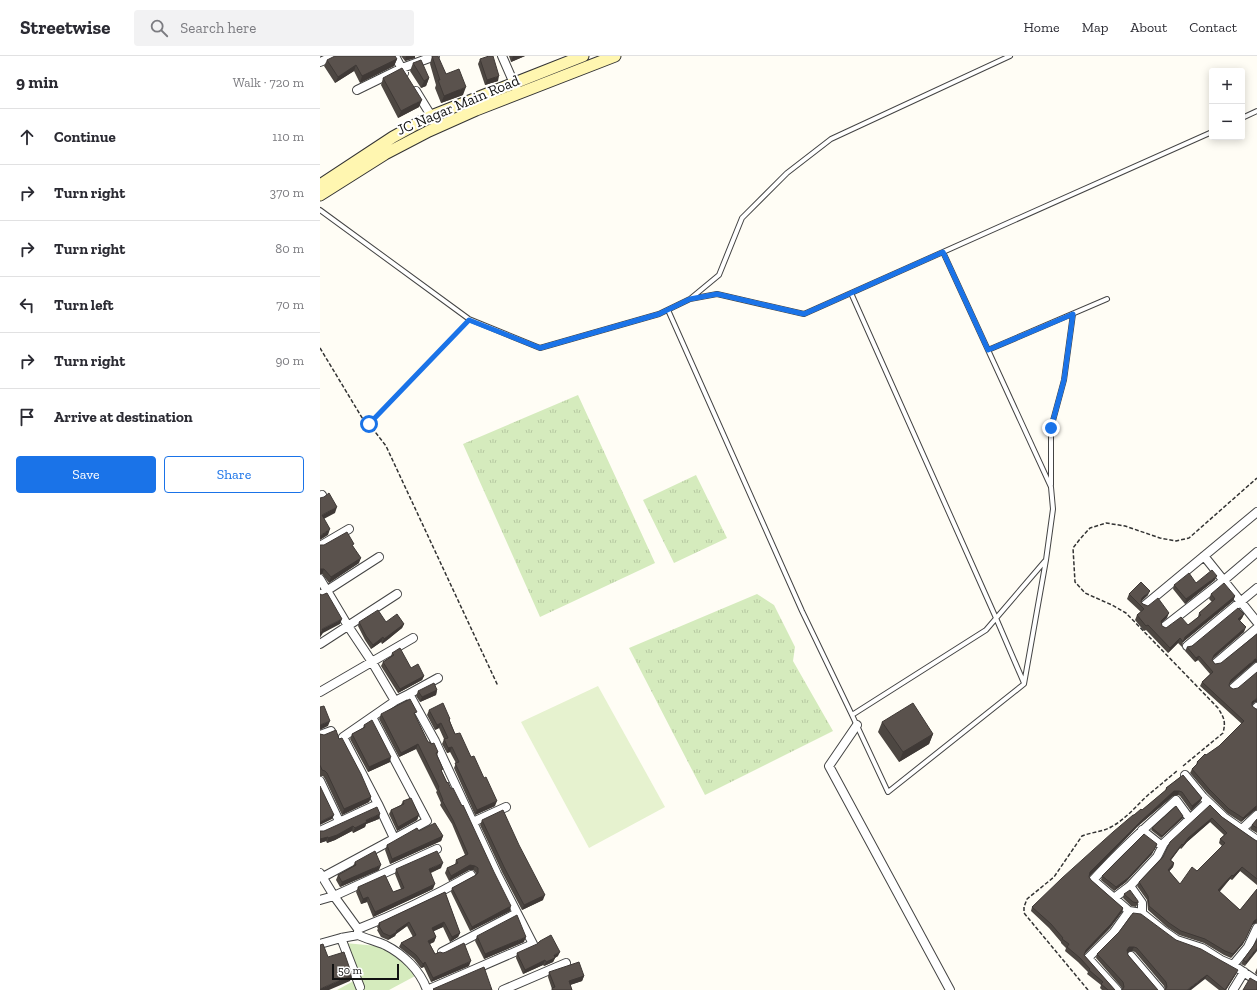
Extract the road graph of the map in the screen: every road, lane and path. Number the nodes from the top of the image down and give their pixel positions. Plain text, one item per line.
1 (334, 56) edge
2 (395, 56) edge
3 (435, 56) edge
4 (502, 56) edge
5 (580, 56) edge
6 (614, 56) edge
7 (1010, 56) edge
8 (320, 62) edge
9 (402, 68) junction
10 (585, 68) junction
11 (516, 89) junction
12 (357, 90) dead end
13 (1257, 111) edge
14 (431, 116) junction
15 (1245, 117) edge
16 (438, 127) junction
17 (1209, 133) edge
18 (382, 151) junction
19 (320, 185) edge
20 (320, 194) edge
21 (320, 210) edge
22 (943, 252) junction
23 (852, 293) junction
24 (690, 299) junction
25 (1107, 299) dead end
26 (668, 310) junction
27 (1073, 314) junction
28 (469, 320) junction
29 (320, 348) edge
30 (988, 350) junction
31 (369, 424) junction
32 (1257, 478) edge
33 (1051, 487) junction
34 (1257, 512) edge
35 (349, 529) dead end
36 (320, 546) edge
37 (1257, 552) edge
38 (1204, 556) junction
39 (379, 557) dead end
40 (1046, 560) junction
41 (320, 579) edge
42 (1223, 581) junction
43 (1257, 588) edge
44 (323, 593) edge
45 (397, 594) dead end
46 (1240, 602) junction
47 (1145, 605) edge
48 (996, 618) junction
49 (1257, 622) edge
50 (348, 626) junction
51 (1164, 627) edge
52 (1257, 628) edge
53 (413, 638) dead end
54 (320, 644) edge
55 (1187, 646) edge
56 (372, 662) junction
57 (1216, 663) edge
58 (1257, 667) edge
59 (438, 678) dead end
60 (1024, 684) junction
61 (498, 686) dead end
62 (1233, 688) edge
63 (320, 692) edge
64 (409, 694) junction
65 (395, 702) junction
66 (852, 715) junction
67 (372, 717) junction
68 (857, 725) junction
69 (331, 731) edge
70 (320, 734) edge
71 (1181, 771) junction
72 (320, 781) edge
73 (1208, 802) junction
74 (378, 804) junction
75 (506, 807) dead end
76 (1257, 815) edge
77 (1190, 819) junction
78 (339, 821) junction
79 (473, 822) junction
80 (1242, 829) junction
81 (1142, 830) junction
82 (320, 831) edge
83 (394, 838) junction
84 (1257, 840) edge
85 (1162, 846) junction
86 (437, 849) dead end
87 (321, 875) edge
88 (471, 875) dead end
89 (1130, 886) junction
90 (334, 896) junction
91 (1114, 898) junction
92 (320, 900) edge
93 (1129, 911) junction
94 (517, 913) junction
95 (1142, 913) junction
96 (1257, 928) edge
97 (358, 932) junction
98 (341, 938) junction
99 (320, 944) edge
100 (442, 952) edge
101 (1131, 956) edge
102 (566, 963) dead end
103 (1233, 965) junction
104 (1244, 972) junction
105 (1257, 981) edge
106 (360, 987) dead end
107 (512, 988) edge
108 (427, 990) edge
109 (503, 990) edge
110 (950, 990) edge
111 (1088, 990) edge
112 (1117, 990) edge
113 (1160, 990) edge
114 (1233, 990) edge

1 - 8 street
2 - 9 street
3 - 9 street
4 - 11 street
5 - 10 street
5 - 11 main road, JC Nagar Main Road
6 - 10 main road, JC Nagar Main Road
7 - 24 lane
9 - 12 street
9 - 14 street
10 - 11 main road, JC Nagar Main Road
11 - 14 main road, JC Nagar Main Road
11 - 16 main road, JC Nagar Main Road
13 - 15 lane
14 - 16 street
14 - 18 main road, JC Nagar Main Road
16 - 18 main road, JC Nagar Main Road
17 - 22 lane
18 - 19 main road, JC Nagar Main Road
18 - 20 main road, JC Nagar Main Road
21 - 28 lane
22 - 23 lane
22 - 30 lane
23 - 24 lane
23 - 48 lane
24 - 26 lane
25 - 27 lane
26 - 28 lane
26 - 66 lane
27 - 30 lane
27 - 33 lane
28 - 31 path
29 - 31 path
30 - 33 lane
31 - 61 path
32 - 71 path
33 - 40 lane
34 - 38 street
35 - 36 street
37 - 42 street
38 - 42 street
38 - 47 street
39 - 44 street
40 - 48 lane
40 - 60 lane
41 - 44 street
42 - 46 street
42 - 51 street
43 - 46 street
44 - 50 street
45 - 50 street
46 - 49 street
46 - 55 street
48 - 60 lane
48 - 66 lane
50 - 54 street
50 - 56 street
52 - 57 street
53 - 56 street
56 - 63 street
56 - 65 street
58 - 62 street
59 - 64 street
60 - 68 lane
64 - 65 street
64 - 79 street
65 - 67 street
66 - 68 lane
67 - 74 street
67 - 83 street
68 - 110 street
69 - 70 street
71 - 73 street
71 - 111 path
72 - 78 street
73 - 77 street
73 - 80 street
74 - 78 street
74 - 83 street
75 - 79 street
76 - 80 street
77 - 81 street
77 - 85 street
78 - 82 street
79 - 94 street
80 - 84 street
81 - 85 street
81 - 91 street
83 - 87 street
85 - 89 street
86 - 90 street
87 - 90 street
88 - 97 street
89 - 91 street
89 - 95 street
90 - 92 street
90 - 97 street
91 - 93 street
93 - 95 street
93 - 112 street
94 - 100 street
94 - 108 street
95 - 103 street
96 - 103 street
97 - 98 street
97 - 108 street
98 - 99 street
98 - 106 street
101 - 113 street
102 - 107 street
103 - 104 street
104 - 105 street
104 - 114 street
107 - 109 street

